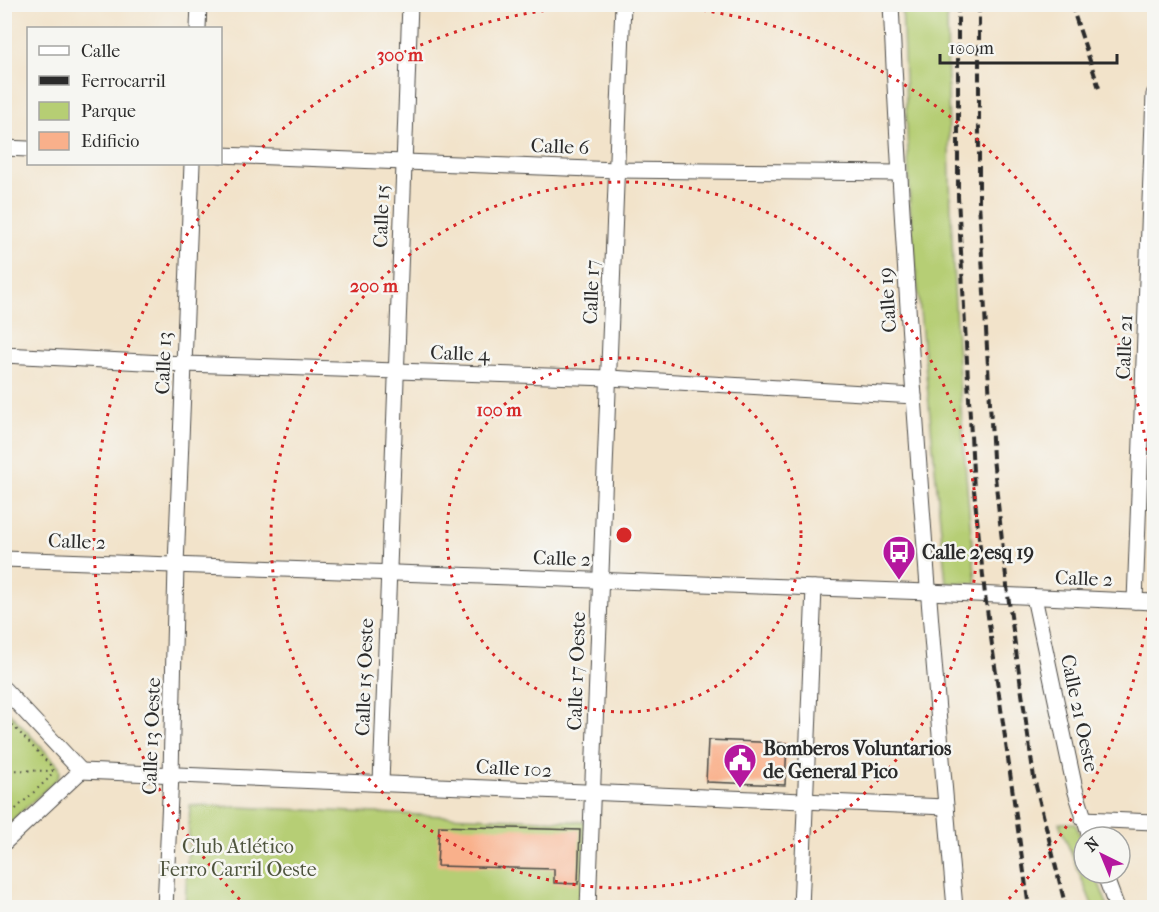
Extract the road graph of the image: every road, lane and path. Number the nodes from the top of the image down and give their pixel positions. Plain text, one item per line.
1 (199, 4) edge
2 (410, 4) edge
3 (623, 4) edge
4 (891, 4) edge
5 (198, 27) edge
6 (1155, 94) edge
7 (4, 148) edge
8 (27, 148) edge
9 (222, 155) edge
10 (404, 161) junction
11 (192, 165) edge
12 (617, 170) junction
13 (899, 174) junction
14 (1153, 184) edge
15 (4, 355) edge
16 (184, 364) junction
17 (396, 372) junction
18 (609, 378) junction
19 (914, 396) junction
20 (1148, 398) edge
21 (4, 559) edge
22 (176, 565) junction
23 (389, 573) junction
24 (601, 580) junction
25 (814, 588) junction
26 (928, 592) junction
27 (1034, 597) junction
28 (1135, 601) junction
29 (1155, 602) edge
30 (4, 689) edge
31 (4, 716) edge
32 (4, 770) edge
33 (53, 771) junction
34 (81, 771) junction
35 (171, 774) junction
36 (381, 783) junction
37 (593, 792) junction
38 (806, 801) junction
39 (946, 807) junction
40 (1083, 819) junction
41 (4, 820) edge
42 (1155, 822) edge
43 (1085, 825) edge
44 (4, 843) edge
45 (1108, 885) edge
46 (165, 908) edge
47 (588, 908) edge
48 (801, 908) edge
49 (955, 908) edge
50 (1117, 908) edge

1 - 5 street
2 - 10 street, Calle 15
3 - 12 street, Calle 17
4 - 13 street, Calle 19
6 - 14 street, Calle 21
7 - 8 street
9 - 10 street, Calle 6
10 - 12 street, Calle 6
10 - 17 street, Calle 15
11 - 16 street, Calle 13
12 - 13 street, Calle 6
12 - 18 street, Calle 17
13 - 19 street, Calle 19
14 - 20 street, Calle 21
15 - 16 street, Calle 4
16 - 17 street, Calle 4
16 - 22 street, Calle 13
17 - 18 street, Calle 4
17 - 23 street, Calle 15
18 - 19 street, Calle 4
18 - 24 street, Calle 17
19 - 26 street, Calle 19
20 - 28 street, Calle 21
21 - 22 street, Calle 2
22 - 23 street, Calle 2
22 - 35 street, Calle 13 Oeste
23 - 24 street, Calle 2
23 - 36 street, Calle 15 Oeste
24 - 25 street, Calle 2
24 - 37 street, Calle 17 Oeste
25 - 26 street, Calle 2
25 - 38 street
26 - 27 street, Calle 2
26 - 39 street, Calle 19
27 - 28 street, Calle 2
27 - 40 street, Calle 21 Oeste
28 - 29 street, Calle 2
30 - 34 street
31 - 33 path
32 - 33 path
33 - 41 path
34 - 35 street, Calle 102
34 - 44 street
35 - 36 street, Calle 102
35 - 46 street, Calle 13 Oeste
36 - 37 street, Calle 102
37 - 38 street, Calle 102
37 - 47 street, Calle 17 Oeste
38 - 39 street, Calle 102
38 - 48 street
39 - 49 street, Calle 19
40 - 42 street
40 - 43 street, Calle 21 Oeste
45 - 50 street

